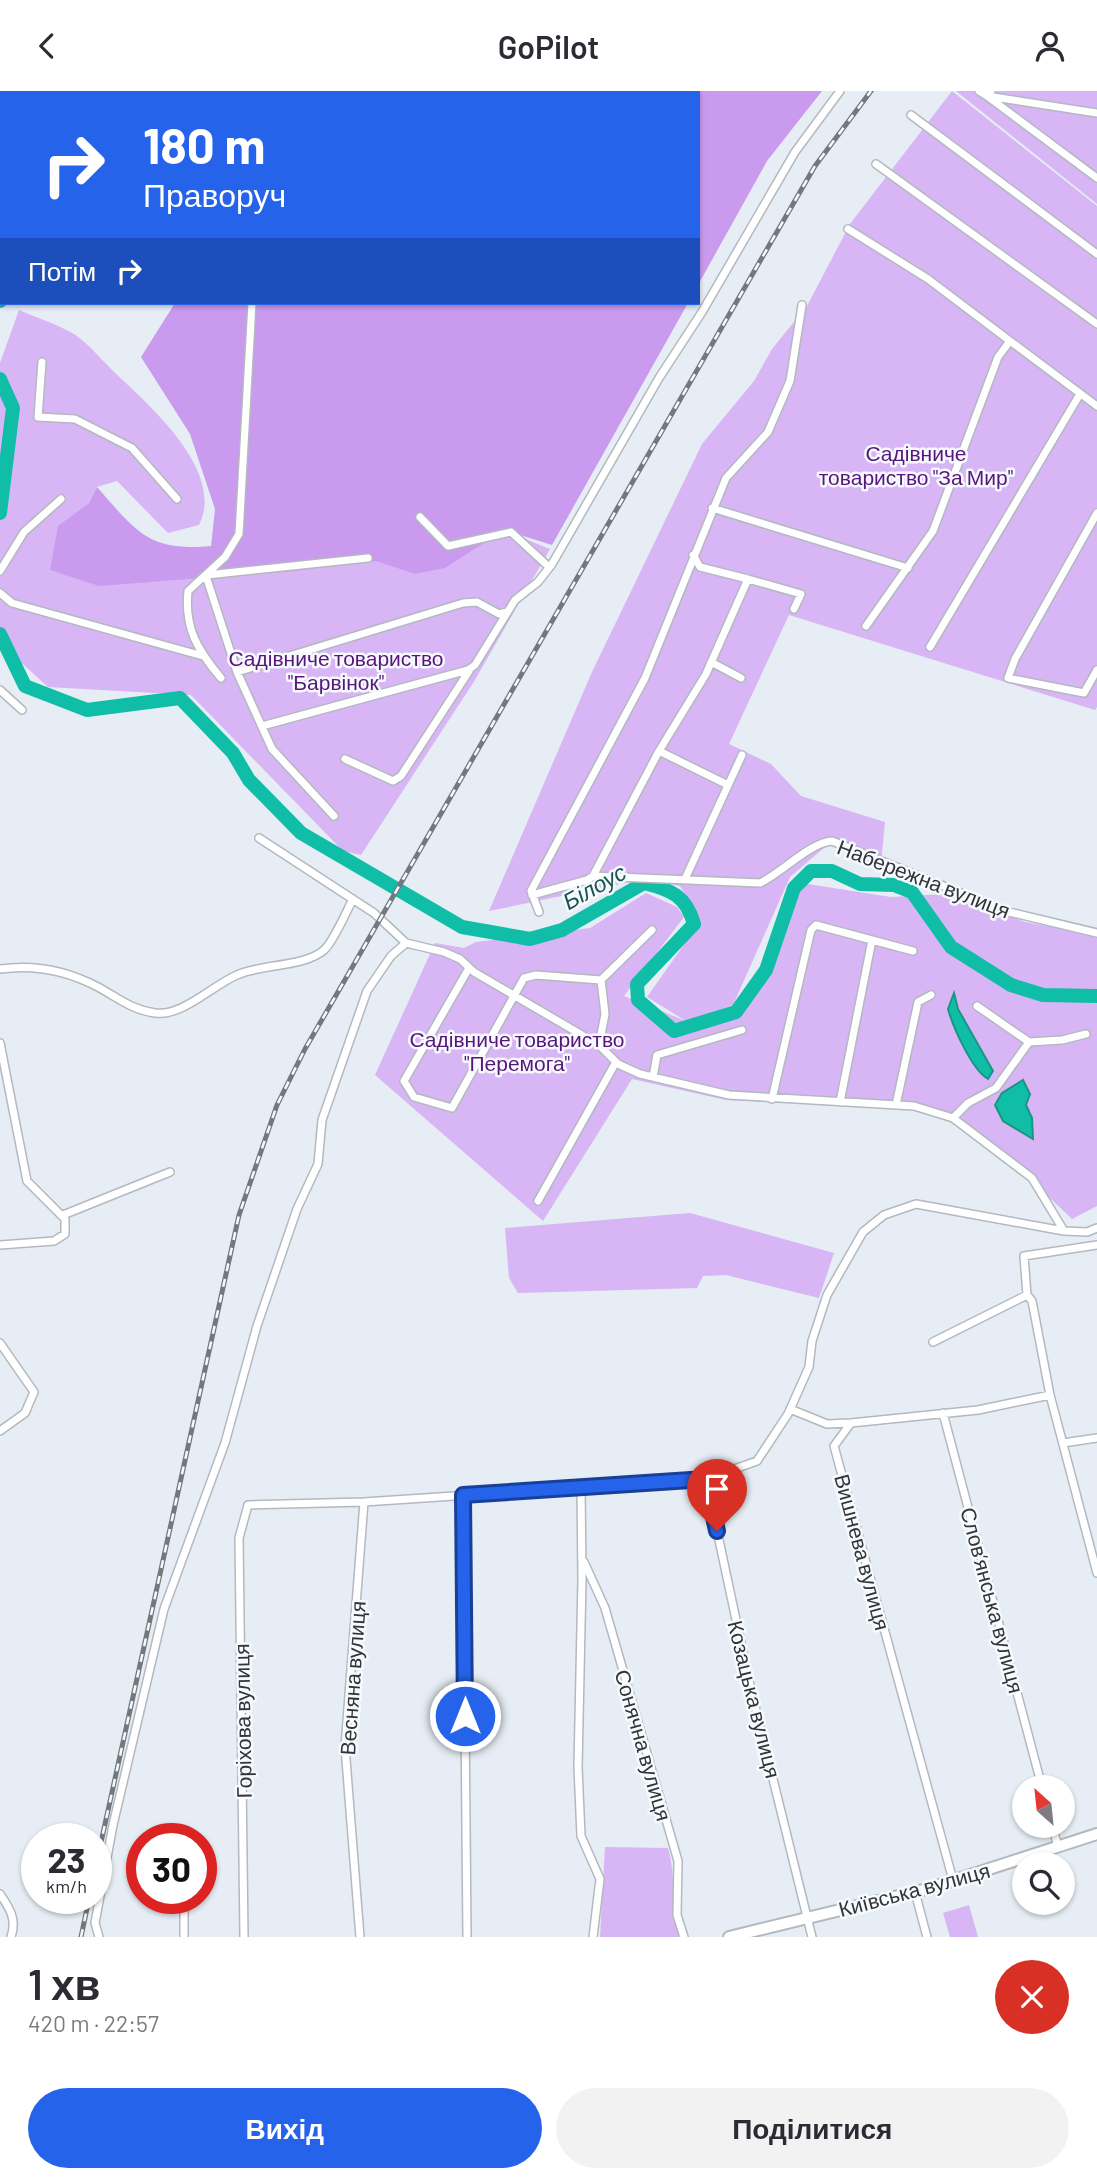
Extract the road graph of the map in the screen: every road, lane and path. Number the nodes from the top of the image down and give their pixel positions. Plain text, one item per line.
1 (840, 91) edge
2 (979, 91) edge
3 (989, 93) edge
4 (1097, 113) edge
5 (911, 115) dead end
6 (876, 164) dead end
7 (1097, 178) edge
8 (848, 229) dead end
9 (1097, 254) edge
10 (252, 305) edge
11 (803, 305) dead end
12 (1097, 324) edge
13 (1010, 341) junction
14 (42, 362) dead end
15 (1080, 394) junction
16 (1097, 407) edge
17 (61, 499) dead end
18 (177, 499) dead end
19 (712, 508) junction
20 (1097, 513) edge
21 (420, 517) dead end
22 (693, 555) junction
23 (368, 558) dead end
24 (549, 567) junction
25 (908, 568) junction
26 (0, 571) edge
27 (206, 576) junction
28 (748, 579) junction
29 (0, 593) edge
30 (794, 609) dead end
31 (507, 611) junction
32 (866, 626) dead end
33 (930, 647) dead end
34 (202, 656) junction
35 (712, 662) junction
36 (470, 669) junction
37 (1097, 670) edge
38 (237, 672) junction
39 (221, 678) dead end
40 (741, 678) dead end
41 (0, 690) edge
42 (0, 702) edge
43 (10, 702) junction
44 (22, 711) dead end
45 (262, 726) junction
46 (659, 751) junction
47 (742, 755) dead end
48 (345, 759) dead end
49 (728, 785) junction
50 (334, 816) dead end
51 (259, 838) dead end
52 (593, 876) junction
53 (685, 879) junction
54 (532, 895) junction
55 (353, 899) junction
56 (538, 912) dead end
57 (652, 930) dead end
58 (1097, 933) edge
59 (872, 940) junction
60 (405, 943) junction
61 (913, 951) dead end
62 (469, 968) junction
63 (0, 969) edge
64 (601, 980) junction
65 (513, 993) junction
66 (931, 995) dead end
67 (977, 1006) dead end
68 (742, 1030) dead end
69 (1086, 1034) dead end
70 (1029, 1042) junction
71 (0, 1043) edge
72 (599, 1045) junction
73 (616, 1062) junction
74 (653, 1077) junction
75 (772, 1098) junction
76 (839, 1102) junction
77 (896, 1105) junction
78 (953, 1118) junction
79 (170, 1172) dead end
80 (538, 1201) dead end
81 (63, 1215) junction
82 (1097, 1228) edge
83 (1063, 1231) junction
84 (0, 1245) edge
85 (1097, 1245) edge
86 (1027, 1295) junction
87 (933, 1342) dead end
88 (0, 1343) edge
89 (1050, 1395) junction
90 (790, 1409) junction
91 (943, 1413) junction
92 (850, 1423) junction
93 (0, 1431) edge
94 (1097, 1438) edge
95 (1063, 1443) junction
96 (706, 1479) junction
97 (581, 1487) junction
98 (463, 1495) junction
99 (364, 1502) junction
100 (582, 1557) junction
101 (1097, 1573) edge
102 (1039, 1775) edge
103 (1097, 1834) edge
104 (1056, 1838) edge
105 (1058, 1847) junction
106 (953, 1880) junction
107 (915, 1892) junction
108 (0, 1894) edge
109 (184, 1914) edge
110 (807, 1918) junction
111 (11, 1937) edge
112 (99, 1937) edge
113 (184, 1937) edge
114 (244, 1937) edge
115 (360, 1937) edge
116 (467, 1937) edge
117 (593, 1937) edge
118 (684, 1937) edge
119 (729, 1937) edge
120 (812, 1937) edge
121 (927, 1937) edge

1 - 24 street
2 - 3 street
3 - 4 street
3 - 7 street
5 - 9 street
6 - 12 street
8 - 13 street
10 - 27 street
11 - 19 street
13 - 15 street
13 - 25 street
14 - 18 street
15 - 16 street
15 - 33 street
17 - 26 street
19 - 22 street
19 - 25 street
20 - 37 street
21 - 24 street
22 - 28 street
22 - 54 street
23 - 27 street
24 - 31 street
25 - 32 street
27 - 34 street
27 - 38 street
28 - 30 street
28 - 35 street
29 - 34 street
31 - 36 street
31 - 38 street
34 - 39 street
35 - 40 street
35 - 46 street
36 - 45 street
36 - 48 street
38 - 45 street
41 - 43 street
42 - 43 street
43 - 44 street
45 - 50 street
46 - 49 street
46 - 52 street
47 - 49 street
49 - 53 street
51 - 55 street
52 - 53 street, Набережна вулиця
52 - 54 street
53 - 58 street, Набережна вулиця
54 - 56 street
55 - 60 street
55 - 63 street
57 - 64 street
59 - 61 street
59 - 75 street
59 - 76 street
60 - 62 street
60 - 112 street
62 - 65 street
62 - 65 street
64 - 65 street
64 - 72 street
65 - 72 street
66 - 77 street
67 - 70 street
68 - 74 street
69 - 70 street
70 - 78 street
71 - 81 street
72 - 73 street
73 - 74 street
73 - 80 street
74 - 75 street
75 - 76 street
76 - 77 street
77 - 78 street
78 - 83 street
79 - 81 street
81 - 84 street
82 - 83 street
83 - 90 street
85 - 86 street
86 - 87 street
86 - 89 street
88 - 93 street
89 - 91 street
89 - 95 street
90 - 92 street
90 - 96 street
91 - 92 street
91 - 102 street, Словʼянська вулиця
92 - 106 street, Вишнева вулиця
94 - 95 street
95 - 101 street
96 - 97 street
96 - 110 street, Козацька вулиця
97 - 98 street
97 - 100 street, Сонячна вулиця
98 - 99 street
98 - 116 street
99 - 114 street, Горіхова вулиця
99 - 115 street, Весняна вулиця
100 - 117 street, Сонячна вулиця
100 - 118 street, Сонячна вулиця
103 - 105 main road, Київська вулиця
104 - 105 street
105 - 106 main road, Київська вулиця
106 - 107 main road, Київська вулиця
107 - 110 main road, Київська вулиця
107 - 121 street
108 - 111 street
109 - 113 street
110 - 119 main road, Київська вулиця
110 - 120 street, Козацька вулиця

